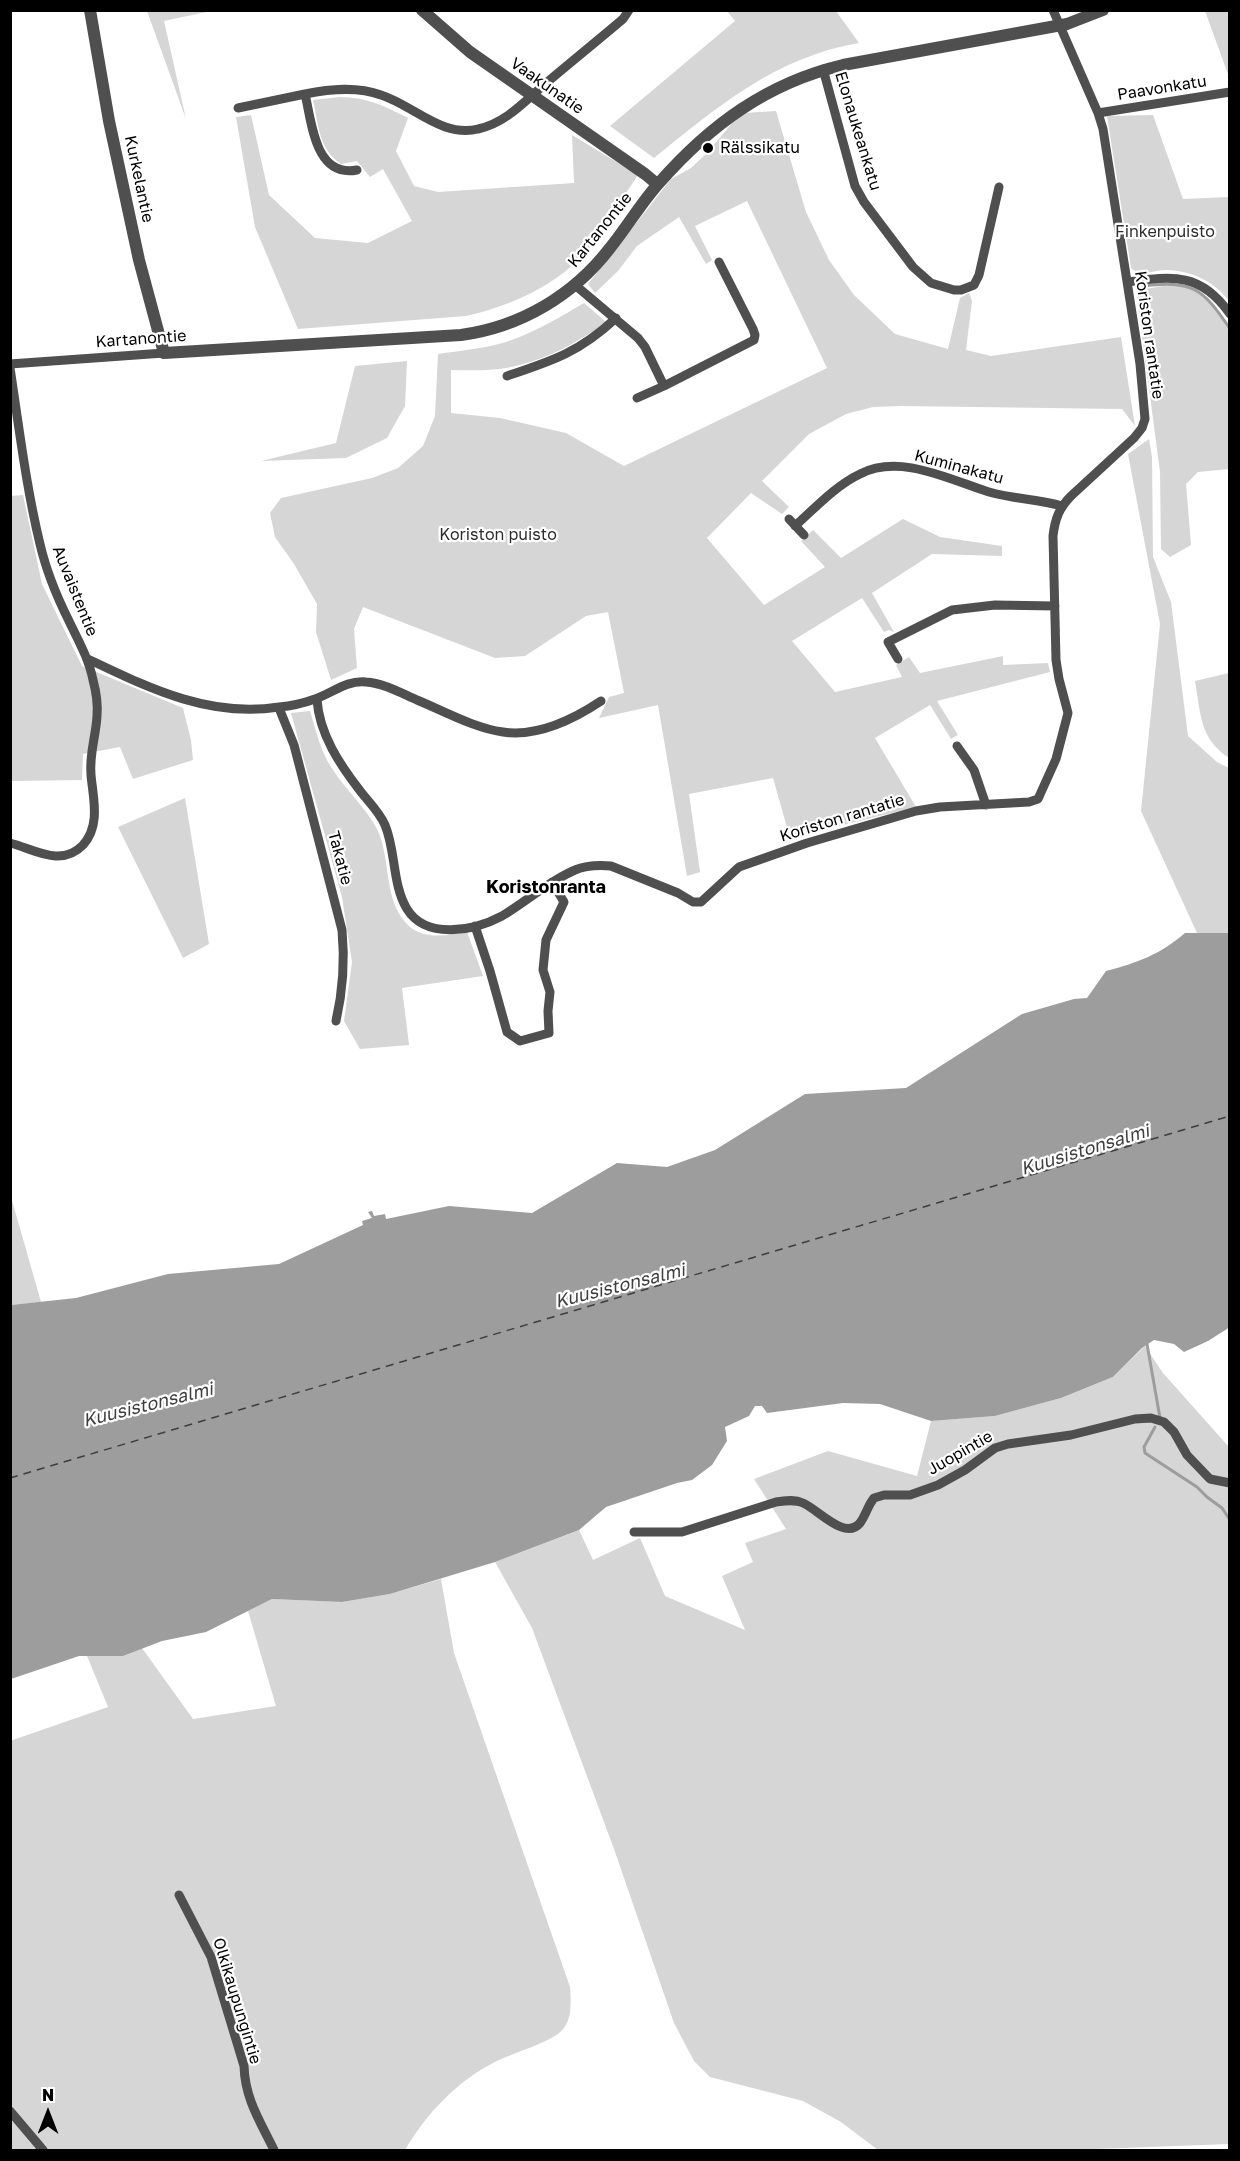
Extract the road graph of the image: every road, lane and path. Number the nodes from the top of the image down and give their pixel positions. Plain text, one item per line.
1 (90, 10) edge
2 (422, 10) edge
3 (630, 10) edge
4 (1053, 10) edge
5 (1104, 10) edge
6 (1058, 25) junction
7 (823, 69) junction
8 (1230, 92) edge
9 (304, 94) junction
10 (532, 97) junction
11 (238, 108) dead end
12 (1098, 113) junction
13 (357, 170) dead end
14 (657, 184) junction
15 (999, 187) dead end
16 (720, 262) dead end
17 (1128, 282) junction
18 (575, 285) junction
19 (1230, 314) edge
20 (616, 318) junction
21 (164, 353) junction
22 (10, 366) edge
23 (507, 376) dead end
24 (663, 386) junction
25 (637, 398) dead end
26 (1062, 506) junction
27 (804, 535) dead end
28 (1055, 606) junction
29 (88, 659) junction
30 (898, 659) dead end
31 (316, 699) junction
32 (601, 701) dead end
33 (279, 708) junction
34 (957, 746) dead end
35 (986, 805) junction
36 (10, 843) edge
37 (552, 882) junction
38 (475, 926) junction
39 (336, 1020) dead end
40 (1230, 1483) edge
41 (634, 1532) dead end
42 (179, 1895) dead end
43 (10, 2111) edge
44 (43, 2151) edge
45 (274, 2151) edge

1 - 21 street, Kurkelantie
2 - 10 street, Vaakunatie
3 - 10 street
4 - 6 street, Koriston rantatie
5 - 6 street, Kartanontie
6 - 7 street, Kartanontie
6 - 12 street, Koriston rantatie
7 - 14 street, Kartanontie
7 - 15 street, Elonaukeankatu
8 - 12 street, Paavonkatu
9 - 10 street
9 - 11 street
9 - 13 street
10 - 14 street, Vaakunatie
12 - 17 street, Koriston rantatie
14 - 18 street, Kartanontie
16 - 24 street
17 - 19 street
17 - 26 street, Koriston rantatie
18 - 20 street
18 - 21 street, Kartanontie
20 - 23 street
20 - 24 street
21 - 22 street, Kartanontie
22 - 29 street, Auvaistentie
24 - 25 street
26 - 27 street, Kuminakatu
26 - 28 street, Koriston rantatie
28 - 30 street
28 - 35 street, Koriston rantatie
29 - 33 street, Auvaistentie
29 - 36 street
31 - 32 street
31 - 33 street, Auvaistentie
31 - 38 street, Koriston rantatie
33 - 39 street, Takatie
34 - 35 street
35 - 37 street, Koriston rantatie
37 - 38 street, Koriston rantatie
37 - 38 street
40 - 41 street, Juopintie
42 - 45 street, Olkikaupungintie
43 - 44 street

